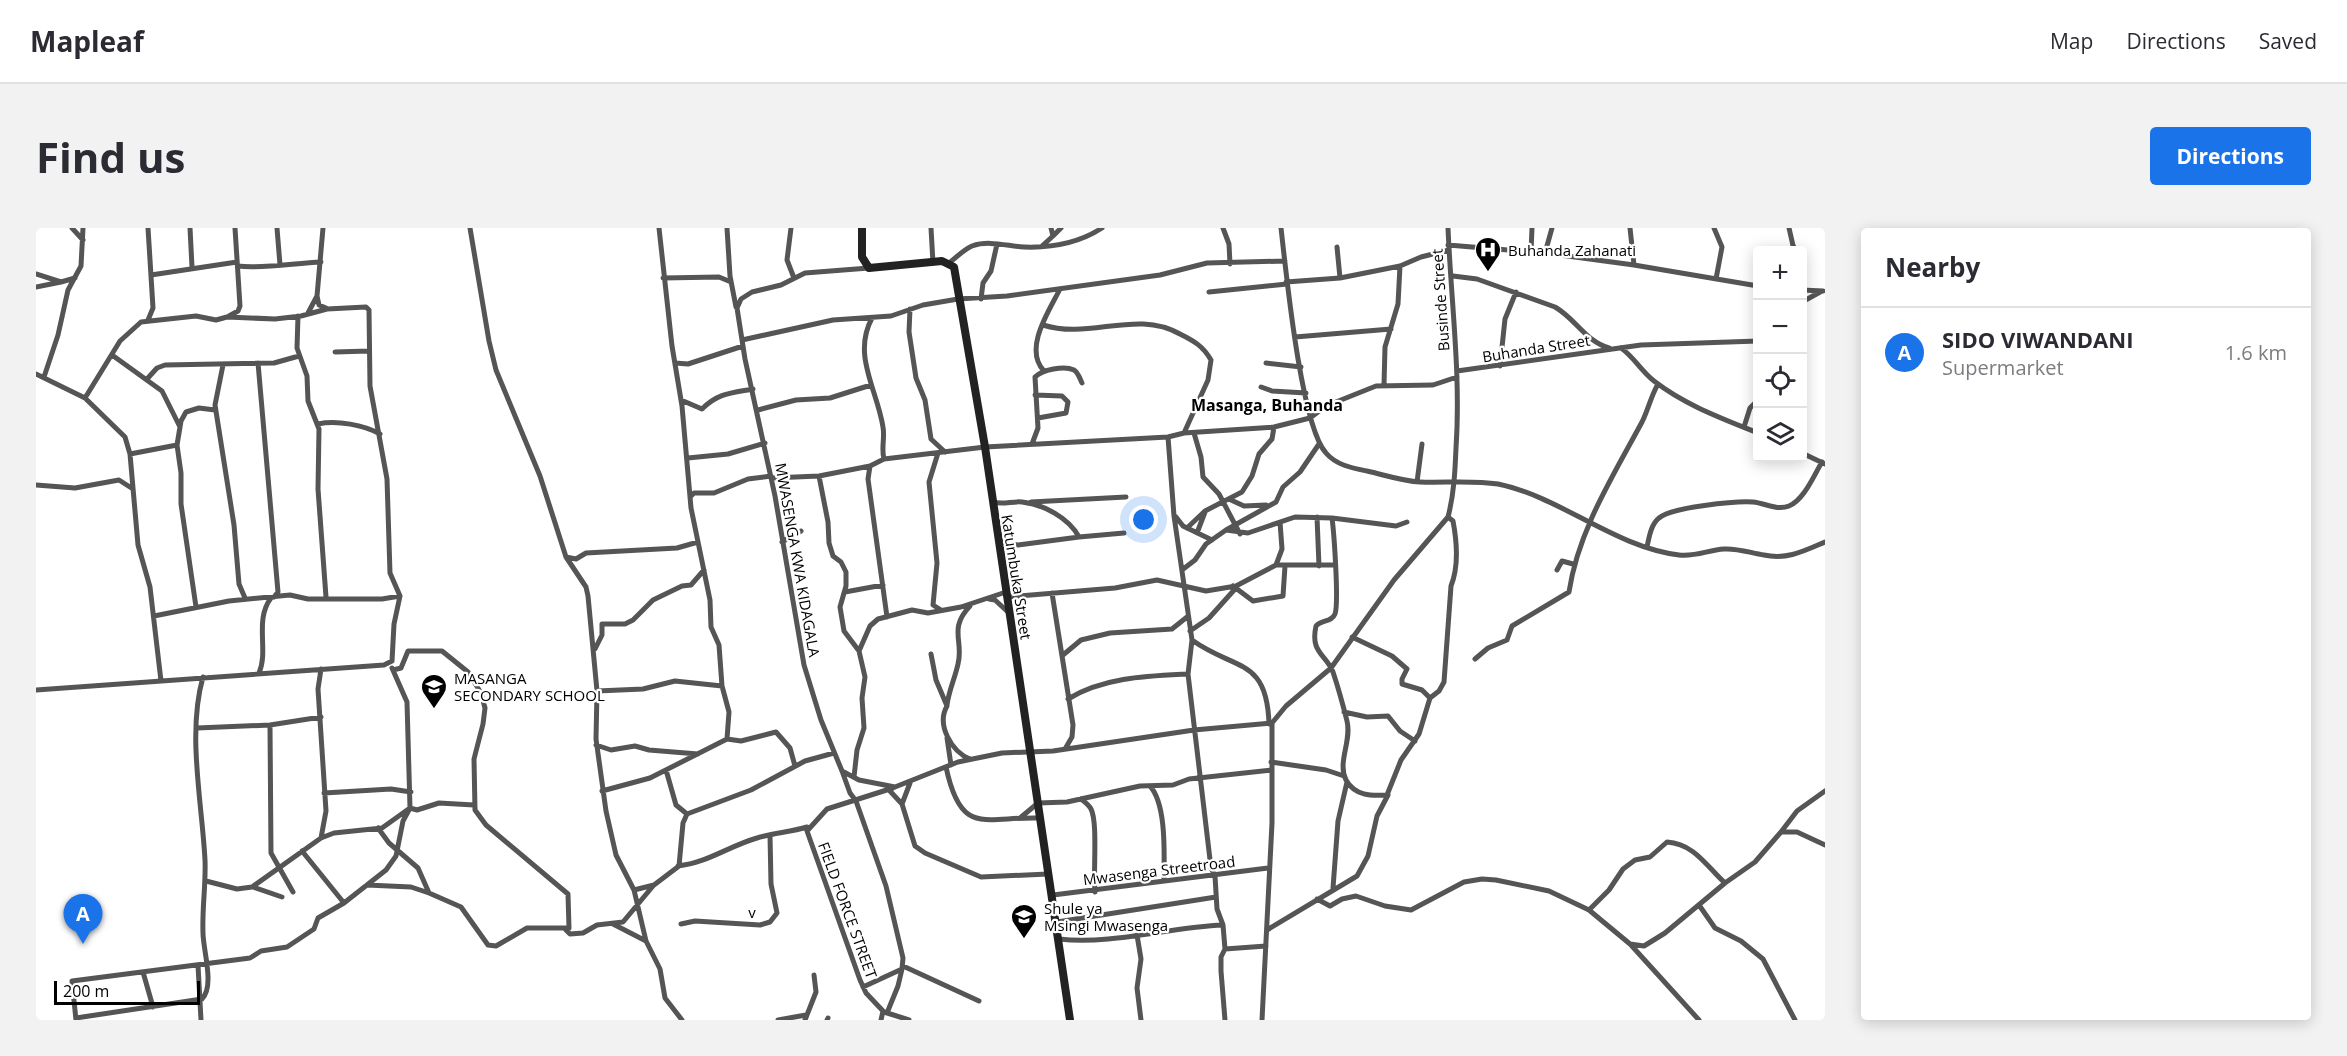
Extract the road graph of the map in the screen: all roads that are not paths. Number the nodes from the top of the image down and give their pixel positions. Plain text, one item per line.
1 (72, 228) edge
2 (83, 228) edge
3 (148, 228) edge
4 (190, 228) edge
5 (235, 228) edge
6 (277, 228) edge
7 (323, 228) edge
8 (470, 228) edge
9 (659, 228) edge
10 (727, 228) edge
11 (791, 228) edge
12 (862, 228) edge
13 (931, 228) edge
14 (1051, 228) edge
15 (1061, 228) edge
16 (1102, 228) edge
17 (1223, 228) edge
18 (1282, 228) edge
19 (1448, 228) edge
20 (1532, 228) edge
21 (1552, 228) edge
22 (1630, 228) edge
23 (1714, 228) edge
24 (1789, 228) edge
25 (1053, 236) junction
26 (83, 240) junction
27 (997, 244) junction
28 (1042, 246) junction
29 (1793, 246) edge
30 (1337, 247) dead end
31 (1449, 248) junction
32 (1531, 252) junction
33 (1545, 253) junction
34 (1285, 261) junction
35 (321, 262) junction
36 (933, 263) junction
37 (949, 263) junction
38 (238, 264) junction
39 (1230, 264) junction
40 (280, 265) junction
41 (1634, 265) junction
42 (1400, 266) junction
43 (192, 267) junction
44 (869, 268) junction
45 (36, 274) edge
46 (152, 275) junction
47 (1453, 276) junction
48 (76, 278) junction
49 (663, 278) junction
50 (794, 278) junction
51 (1340, 278) junction
52 (1716, 279) junction
53 (62, 282) junction
54 (731, 282) junction
55 (1286, 283) junction
56 (1753, 285) edge
57 (36, 287) edge
58 (1060, 289) junction
59 (1807, 290) edge
60 (1824, 291) edge
61 (1209, 292) dead end
62 (1516, 292) junction
63 (317, 296) junction
64 (958, 298) junction
65 (981, 299) junction
66 (1807, 300) edge
67 (240, 306) junction
68 (736, 308) junction
69 (327, 309) junction
70 (910, 309) junction
71 (308, 313) junction
72 (298, 316) junction
73 (227, 317) junction
74 (248, 318) junction
75 (872, 318) junction
76 (148, 320) junction
77 (1043, 325) junction
78 (1391, 329) junction
79 (1295, 337) junction
80 (1753, 341) edge
81 (1591, 342) junction
82 (742, 343) junction
83 (1619, 347) junction
84 (1611, 348) junction
85 (369, 351) junction
86 (1593, 351) junction
87 (335, 352) dead end
88 (112, 355) junction
89 (299, 356) junction
90 (258, 363) junction
91 (675, 363) junction
92 (1266, 363) dead end
93 (223, 365) junction
94 (1500, 366) junction
95 (1301, 367) junction
96 (1044, 371) junction
97 (36, 374) edge
98 (1457, 374) junction
99 (44, 377) junction
100 (147, 379) junction
101 (1082, 383) dead end
102 (1658, 384) junction
103 (871, 385) junction
104 (1384, 385) junction
105 (1261, 387) dead end
106 (753, 389) junction
107 (1306, 393) junction
108 (1035, 395) junction
109 (86, 398) junction
110 (681, 400) junction
111 (1753, 405) edge
112 (758, 410) junction
113 (215, 411) junction
114 (1038, 418) junction
115 (1310, 418) junction
116 (318, 424) junction
117 (180, 427) junction
118 (1274, 427) junction
119 (1744, 427) junction
120 (1753, 431) edge
121 (1184, 433) junction
122 (1194, 433) junction
123 (380, 434) junction
124 (1168, 437) junction
125 (765, 443) junction
126 (1032, 444) junction
127 (1319, 444) junction
128 (1422, 444) dead end
129 (177, 445) junction
130 (985, 447) junction
131 (945, 452) junction
132 (938, 453) junction
133 (130, 454) junction
134 (1807, 455) edge
135 (687, 458) junction
136 (884, 459) junction
137 (1824, 463) edge
138 (870, 466) junction
139 (819, 476) junction
140 (771, 477) junction
141 (1417, 482) junction
142 (1455, 482) junction
143 (36, 484) edge
144 (133, 489) junction
145 (690, 497) junction
146 (1126, 497) dead end
147 (1231, 500) junction
148 (991, 501) junction
149 (1223, 502) junction
150 (1027, 503) junction
151 (1268, 506) junction
152 (1205, 511) junction
153 (1174, 516) junction
154 (1317, 517) junction
155 (1448, 517) junction
156 (1332, 518) junction
157 (1280, 522) junction
158 (1407, 522) dead end
159 (1590, 522) junction
160 (1235, 524) junction
161 (1187, 528) junction
162 (801, 531) dead end
163 (1226, 531) junction
164 (1124, 533) dead end
165 (1197, 533) junction
166 (1240, 534) junction
167 (1079, 537) junction
168 (1212, 540) junction
169 (698, 542) junction
170 (782, 542) junction
171 (999, 542) junction
172 (1825, 542) edge
173 (1647, 547) junction
174 (567, 557) junction
175 (1573, 564) junction
176 (1276, 565) junction
177 (1335, 565) junction
178 (1285, 566) junction
179 (1319, 566) junction
180 (704, 570) junction
181 (1182, 570) junction
182 (1557, 570) dead end
183 (882, 575) junction
184 (696, 580) junction
185 (707, 583) junction
186 (868, 585) junction
187 (883, 585) junction
188 (1183, 586) junction
189 (1234, 587) junction
190 (844, 592) junction
191 (1052, 593) junction
192 (1006, 594) junction
193 (400, 596) junction
194 (326, 597) junction
195 (245, 598) junction
196 (272, 598) junction
197 (987, 598) junction
198 (933, 604) junction
199 (971, 605) junction
200 (196, 607) junction
201 (941, 610) junction
202 (922, 613) junction
203 (1009, 613) junction
204 (154, 616) junction
205 (1187, 616) junction
206 (887, 617) junction
207 (1190, 631) junction
208 (1352, 637) junction
209 (1192, 640) junction
210 (595, 650) junction
211 (859, 651) junction
212 (931, 654) dead end
213 (1063, 655) junction
214 (1475, 659) dead end
215 (392, 667) junction
216 (1331, 668) junction
217 (321, 669) junction
218 (259, 674) junction
219 (1188, 674) junction
220 (203, 677) junction
221 (161, 681) junction
222 (723, 686) junction
223 (36, 690) edge
224 (597, 691) junction
225 (1430, 698) junction
226 (1068, 699) junction
227 (947, 706) junction
228 (1344, 712) junction
229 (321, 717) junction
230 (1271, 723) junction
231 (270, 725) junction
232 (197, 728) junction
233 (1194, 730) junction
234 (947, 737) junction
235 (727, 739) junction
236 (1415, 741) junction
237 (596, 745) junction
238 (1065, 749) junction
239 (1030, 750) junction
240 (834, 753) junction
241 (700, 754) junction
242 (970, 759) junction
243 (1271, 762) junction
244 (795, 766) junction
245 (948, 766) junction
246 (666, 770) junction
247 (1272, 770) junction
248 (842, 771) junction
249 (854, 777) junction
250 (1203, 778) junction
251 (1346, 779) junction
252 (909, 783) junction
253 (1150, 786) junction
254 (892, 789) junction
255 (602, 791) junction
256 (1825, 791) edge
257 (411, 792) junction
258 (324, 794) junction
259 (1388, 795) junction
260 (475, 797) junction
261 (1081, 799) junction
262 (856, 801) junction
263 (465, 802) junction
264 (1038, 803) junction
265 (902, 804) junction
266 (474, 805) junction
267 (410, 808) junction
268 (687, 814) junction
269 (1020, 818) junction
270 (1040, 818) junction
271 (807, 827) junction
272 (378, 828) junction
273 (1781, 832) junction
274 (770, 835) junction
275 (321, 838) junction
276 (1825, 845) edge
277 (398, 848) junction
278 (302, 850) junction
279 (406, 858) junction
280 (395, 859) junction
281 (678, 866) junction
282 (280, 868) junction
283 (1268, 868) junction
284 (1048, 874) junction
285 (1215, 876) junction
286 (206, 881) junction
287 (1164, 881) junction
288 (1725, 883) junction
289 (365, 885) junction
290 (654, 885) junction
291 (252, 887) junction
292 (1332, 888) junction
293 (634, 890) junction
294 (293, 892) dead end
295 (1095, 892) junction
296 (429, 893) junction
297 (1053, 896) junction
298 (282, 897) dead end
299 (1216, 897) junction
300 (1317, 899) junction
301 (344, 903) junction
302 (636, 903) junction
303 (1699, 905) junction
304 (1589, 910) junction
305 (1057, 921) junction
306 (613, 924) junction
307 (681, 924) dead end
308 (1223, 925) junction
309 (566, 930) junction
310 (1267, 930) junction
311 (1137, 935) junction
312 (1059, 939) junction
313 (646, 941) junction
314 (1630, 944) junction
315 (1266, 946) junction
316 (1225, 949) junction
317 (208, 964) junction
318 (198, 965) junction
319 (902, 967) junction
320 (143, 972) junction
321 (814, 975) dead end
322 (863, 987) junction
323 (202, 999) junction
324 (979, 1001) dead end
325 (153, 1007) junction
326 (885, 1012) junction
327 (803, 1018) edge
328 (76, 1019) edge
329 (201, 1020) edge
330 (682, 1020) edge
331 (778, 1020) edge
332 (881, 1020) edge
333 (909, 1020) edge
334 (1070, 1020) edge
335 (1141, 1020) edge
336 (1226, 1020) edge
337 (1262, 1020) edge
338 (1699, 1020) edge
339 (1795, 1020) edge

1 - 26 street
2 - 26 street
3 - 46 street
4 - 43 street
5 - 38 street
6 - 40 street
7 - 35 street
8 - 174 street
9 - 49 street
10 - 54 street, MWASENGA KWA KIDAGALA
11 - 50 street
12 - 44 main road
13 - 36 street
14 - 25 street
15 - 25 street
16 - 28 street
17 - 39 street
18 - 34 street
19 - 31 street, Businde Street
20 - 32 street
21 - 33 street
22 - 41 street
23 - 52 street
24 - 29 street
25 - 28 street
26 - 48 street
27 - 28 street
27 - 37 street
27 - 65 street
30 - 51 street
31 - 32 street
31 - 42 street
31 - 47 street, Businde Street
32 - 33 street
33 - 41 street
34 - 39 street
34 - 55 street
35 - 40 street
35 - 63 street
36 - 37 main road
36 - 44 main road
37 - 64 main road, Katumbuka Street
38 - 40 street
38 - 43 street
38 - 67 street
39 - 58 street
41 - 52 street
42 - 51 street
42 - 78 street
43 - 46 street
44 - 50 street
45 - 53 street
46 - 76 street
47 - 62 street
47 - 98 street, Businde Street
48 - 53 street
48 - 99 street
49 - 54 street
49 - 91 street
50 - 68 street
51 - 55 street
52 - 56 street
53 - 57 street
54 - 68 street, MWASENGA KWA KIDAGALA
55 - 61 street
55 - 79 street
58 - 65 street
58 - 77 street
59 - 60 street
60 - 66 street
62 - 81 street
62 - 94 street
63 - 69 street
63 - 71 street
64 - 65 street
64 - 70 street
64 - 130 main road, Katumbuka Street
67 - 73 street
67 - 74 street
68 - 82 street, MWASENGA KWA KIDAGALA
69 - 71 street
69 - 85 street
70 - 75 street
70 - 131 street
71 - 72 street
72 - 74 street
72 - 89 street
73 - 74 street
73 - 76 street
75 - 82 street
75 - 103 street
76 - 88 street
77 - 96 street
77 - 121 street
78 - 79 street
78 - 104 street
79 - 95 street
80 - 83 street, Buhanda Street
81 - 84 street
81 - 86 street
82 - 91 street
82 - 106 street, MWASENGA KWA KIDAGALA
83 - 84 street, Buhanda Street
83 - 102 street
84 - 86 street, Buhanda Street
85 - 87 street
85 - 123 street
86 - 94 street, Buhanda Street
88 - 100 street
88 - 109 street
89 - 90 street
89 - 116 street
90 - 93 street
90 - 196 street
91 - 110 street
92 - 95 street
93 - 100 street
93 - 113 street
94 - 98 street, Buhanda Street
95 - 107 street
96 - 101 street
96 - 108 street
97 - 99 street
98 - 104 street, Buhanda Street
98 - 142 street, Businde Street
99 - 109 street
100 - 117 street
102 - 119 street
102 - 159 street
103 - 112 street
103 - 136 street
104 - 115 street
105 - 107 street
106 - 110 street
106 - 112 street, MWASENGA KWA KIDAGALA
107 - 115 street
108 - 114 street
108 - 114 street
109 - 133 street
110 - 135 street
111 - 119 street
112 - 125 street, MWASENGA KWA KIDAGALA
113 - 117 street
113 - 195 street
114 - 126 street
115 - 118 street
115 - 127 street
116 - 123 street
116 - 194 street
117 - 129 street
118 - 122 street
118 - 147 street
119 - 120 street
121 - 122 street
121 - 124 street
122 - 149 street
123 - 193 street
124 - 126 street
124 - 153 street
125 - 135 street
125 - 140 street, MWASENGA KWA KIDAGALA
126 - 130 street
127 - 141 street
127 - 151 street
128 - 141 street
129 - 133 street
129 - 200 street
130 - 131 street
130 - 148 main road, Katumbuka Street
131 - 132 street
132 - 136 street
132 - 198 street
133 - 144 street
134 - 137 street
135 - 145 street
136 - 138 street
137 - 173 street
138 - 139 street
138 - 183 street
139 - 140 street
139 - 190 street
140 - 145 street
140 - 170 street, MWASENGA KWA KIDAGALA
141 - 142 street
142 - 155 street, Businde Street
142 - 159 street
143 - 144 street
144 - 204 street
145 - 169 street
146 - 150 street
147 - 149 street
147 - 151 street
148 - 150 street
148 - 171 main road, Katumbuka Street
149 - 152 street
149 - 160 street
150 - 167 street
151 - 160 street
152 - 161 street
152 - 165 street
153 - 161 street
153 - 181 street
154 - 156 street
154 - 157 street
154 - 179 street
155 - 208 street
155 - 225 street
156 - 158 street
156 - 177 street
157 - 166 street
157 - 176 street
159 - 173 street
159 - 175 street
160 - 163 street
160 - 166 street
161 - 165 street
162 - 170 street
163 - 166 street
163 - 168 street
164 - 167 street
165 - 168 street
167 - 171 street
168 - 181 street
169 - 174 street
169 - 180 street
170 - 240 street, MWASENGA KWA KIDAGALA
171 - 192 main road, Katumbuka Street
172 - 173 street
174 - 210 street
175 - 182 street
175 - 214 street
176 - 178 street
176 - 189 street
177 - 179 street
177 - 216 street
178 - 179 street
178 - 189 street
180 - 184 street
180 - 185 street
181 - 188 street
183 - 186 street
183 - 187 street
184 - 185 street
184 - 210 street
185 - 222 street
186 - 187 street
186 - 190 street
187 - 206 street
188 - 189 street
188 - 191 street
188 - 205 street
189 - 207 street
190 - 211 street
191 - 192 street
191 - 213 street
192 - 197 street
192 - 203 main road, Katumbuka Street
193 - 194 street
193 - 215 street
194 - 196 street
195 - 196 street
195 - 200 street
196 - 218 street
197 - 199 street
197 - 203 street
198 - 201 street
198 - 202 street
199 - 201 street
199 - 227 street
200 - 204 street
201 - 202 street
202 - 206 street
203 - 239 main road, Katumbuka Street
204 - 221 street
205 - 207 street
205 - 213 street
206 - 211 street
207 - 209 street
208 - 216 street
208 - 225 street
209 - 219 street
209 - 230 street
210 - 224 street
211 - 249 street
212 - 227 street
213 - 226 street
215 - 217 street
215 - 257 street
215 - 260 street
216 - 228 street
216 - 230 street
217 - 218 street
217 - 229 street
218 - 220 street
219 - 226 street
219 - 233 street
220 - 221 street
220 - 232 street
221 - 223 street
222 - 224 street
222 - 235 street
224 - 237 street
225 - 236 street
226 - 238 street
227 - 234 street
228 - 236 street
228 - 251 street
229 - 231 street
229 - 258 street
230 - 233 street
230 - 243 street
231 - 232 street
231 - 282 street
232 - 286 street
233 - 238 street
233 - 250 street
234 - 242 street
234 - 245 street
235 - 241 street
235 - 244 street
236 - 259 street
237 - 241 street
237 - 255 street
238 - 239 street
239 - 242 street
239 - 264 main road, Katumbuka Street
240 - 244 street
240 - 248 street, MWASENGA KWA KIDAGALA
241 - 246 street
242 - 245 street
243 - 247 street
243 - 251 street
244 - 268 street
245 - 252 street
245 - 269 street
246 - 255 street
246 - 268 street
247 - 250 street
247 - 283 street
248 - 249 street
248 - 262 street, MWASENGA KWA KIDAGALA
249 - 254 street
250 - 253 street
250 - 285 street
251 - 259 street
251 - 292 street
252 - 254 street
252 - 265 street
253 - 261 street
253 - 287 street
254 - 262 street, FIELD FORCE STREET
254 - 265 street
255 - 293 street
256 - 273 street
257 - 258 street
257 - 267 street
258 - 275 street
259 - 292 street
260 - 263 street
260 - 266 street
261 - 264 street
261 - 295 street
262 - 271 street, FIELD FORCE STREET
262 - 319 street, MWASENGA KWA KIDAGALA
263 - 266 street
263 - 267 street
264 - 269 street
264 - 270 main road, Katumbuka Street
265 - 284 street
266 - 309 street
267 - 272 street
267 - 277 street
268 - 281 street
269 - 270 street
270 - 284 main road, Katumbuka Street
271 - 274 street
271 - 322 street, FIELD FORCE STREET
272 - 275 street
272 - 277 street
273 - 276 street
273 - 288 street
274 - 281 street
274 - 307 street, v
275 - 278 street
277 - 279 street
277 - 280 street
278 - 282 street
278 - 301 street
279 - 280 street
279 - 296 street
280 - 289 street
281 - 290 street
282 - 291 street
282 - 294 street
283 - 285 street, Mwasenga Streetroad
283 - 310 street
284 - 297 main road, Katumbuka Street
285 - 287 street, Mwasenga Streetroad
285 - 299 street
286 - 291 street
286 - 317 street
287 - 295 street, Mwasenga Streetroad
288 - 303 street
288 - 304 street
289 - 296 street
289 - 301 street
290 - 293 street
290 - 302 street
291 - 298 street
292 - 300 street
293 - 302 street
295 - 297 street, Mwasenga Streetroad
296 - 309 street
297 - 305 main road, Katumbuka Street
299 - 305 street
299 - 308 street
300 - 304 street
300 - 310 street
301 - 317 street
302 - 306 street
302 - 313 street
303 - 314 street
303 - 339 street
304 - 314 street
305 - 312 main road, Katumbuka Street
306 - 309 street
306 - 313 street
308 - 311 street
308 - 316 street
310 - 315 street
311 - 312 street
311 - 335 street
312 - 334 main road, Katumbuka Street
313 - 330 street
314 - 338 street
315 - 316 street
315 - 337 street
316 - 336 street
317 - 318 street
317 - 323 street
318 - 320 street
318 - 323 street
319 - 322 street
319 - 324 street
319 - 326 street
320 - 325 street
320 - 328 street
321 - 327 street
322 - 326 street, FIELD FORCE STREET
323 - 325 street
323 - 329 street
325 - 328 street
326 - 332 street
326 - 333 street
327 - 331 street

